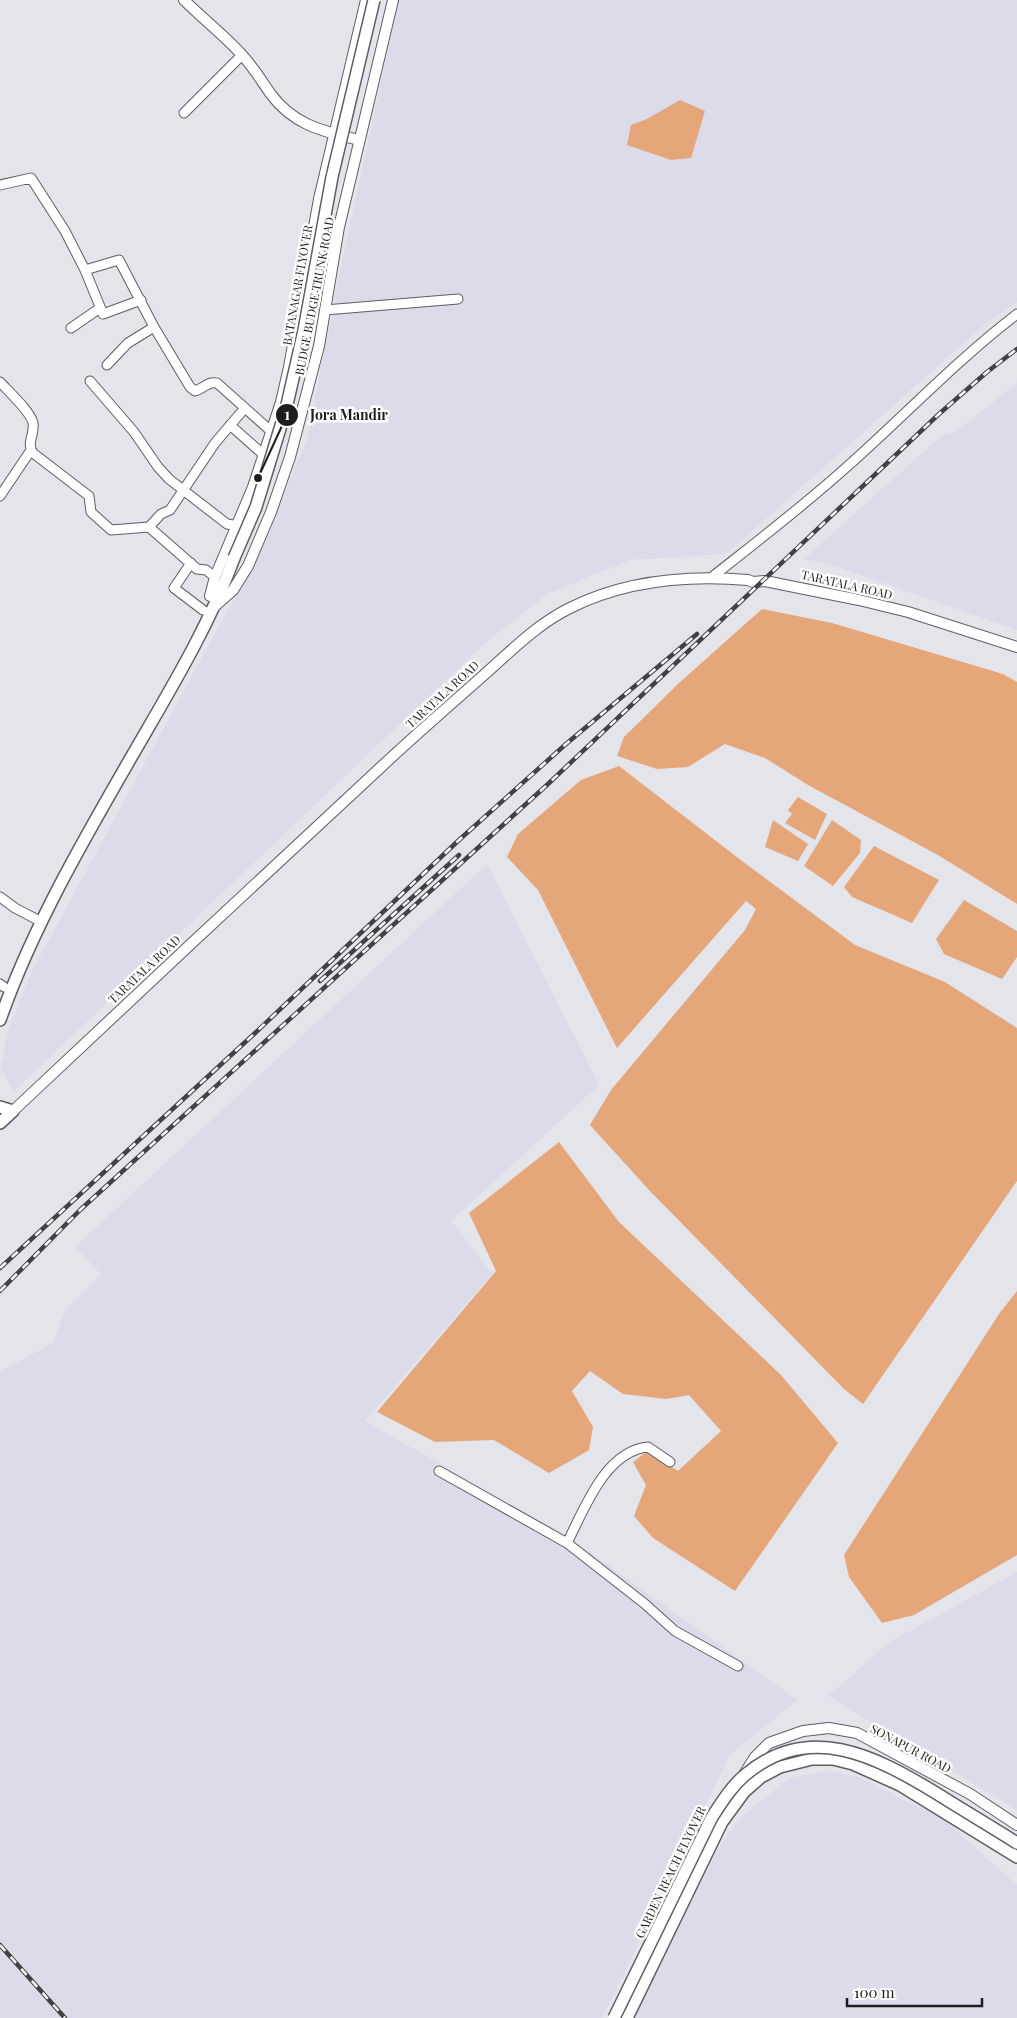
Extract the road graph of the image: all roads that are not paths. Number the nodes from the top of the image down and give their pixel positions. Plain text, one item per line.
1 (184, 0) edge
2 (366, 0) edge
3 (374, 0) edge
4 (393, 0) edge
5 (242, 54) junction
6 (184, 113) dead end
7 (333, 134) junction
8 (359, 140) junction
9 (0, 185) edge
10 (85, 270) junction
11 (458, 299) dead end
12 (141, 300) junction
13 (100, 308) junction
14 (325, 310) junction
15 (1017, 314) edge
16 (154, 327) junction
17 (71, 328) dead end
18 (107, 365) dead end
19 (0, 382) edge
20 (90, 382) dead end
21 (244, 409) junction
22 (230, 424) junction
23 (273, 433) junction
24 (31, 450) junction
25 (265, 456) junction
26 (184, 490) junction
27 (0, 496) edge
28 (149, 526) junction
29 (238, 526) junction
30 (191, 563) junction
31 (232, 564) junction
32 (215, 577) junction
33 (712, 577) junction
34 (210, 596) junction
35 (208, 609) junction
36 (1017, 647) edge
37 (0, 897) edge
38 (36, 919) junction
39 (2, 986) edge
40 (0, 999) edge
41 (0, 1020) edge
42 (0, 1106) edge
43 (13, 1111) junction
44 (0, 1123) edge
45 (670, 1462) dead end
46 (439, 1471) dead end
47 (567, 1543) junction
48 (738, 1666) dead end
49 (1017, 1825) edge
50 (1017, 1843) edge
51 (1017, 1857) edge
52 (616, 2018) edge
53 (627, 2018) edge

1 - 5 street
2 - 7 street, BUDGE BUDGE TRUNK ROAD
3 - 31 main road, BATANAGAR FLYOVER, bridge
4 - 8 street, BUDGE BUDGE TRUNK ROAD
5 - 6 street
5 - 7 street
7 - 8 street
7 - 23 street, BUDGE BUDGE TRUNK ROAD
8 - 14 street, BUDGE BUDGE TRUNK ROAD
9 - 10 street
10 - 12 street
10 - 13 street
11 - 14 street
12 - 13 street
12 - 16 street
13 - 17 street
14 - 35 street, BUDGE BUDGE TRUNK ROAD
15 - 33 street
16 - 18 street
16 - 21 street
19 - 24 street
20 - 26 street
21 - 22 street
21 - 23 street
22 - 25 street
22 - 26 street
23 - 25 street, BUDGE BUDGE TRUNK ROAD
24 - 27 street
24 - 28 street
25 - 29 street, BUDGE BUDGE TRUNK ROAD
26 - 28 street
26 - 29 street
28 - 30 street
29 - 32 street, BUDGE BUDGE TRUNK ROAD
30 - 32 street
30 - 35 street
31 - 34 main road
31 - 35 main road
32 - 34 street, BUDGE BUDGE TRUNK ROAD
33 - 36 street, TARATALA ROAD
33 - 43 street, TARATALA ROAD
34 - 35 main road
35 - 38 main road
35 - 41 main road
37 - 38 street
38 - 39 main road
39 - 40 main road
42 - 43 main road
43 - 44 main road, TARATALA ROAD
45 - 47 street
46 - 47 street
47 - 48 street
49 - 52 street, SONAPUR ROAD
50 - 52 main road, GARDEN REACH FLYOVER, bridge
51 - 53 main road, GARDEN REACH FLYOVER

